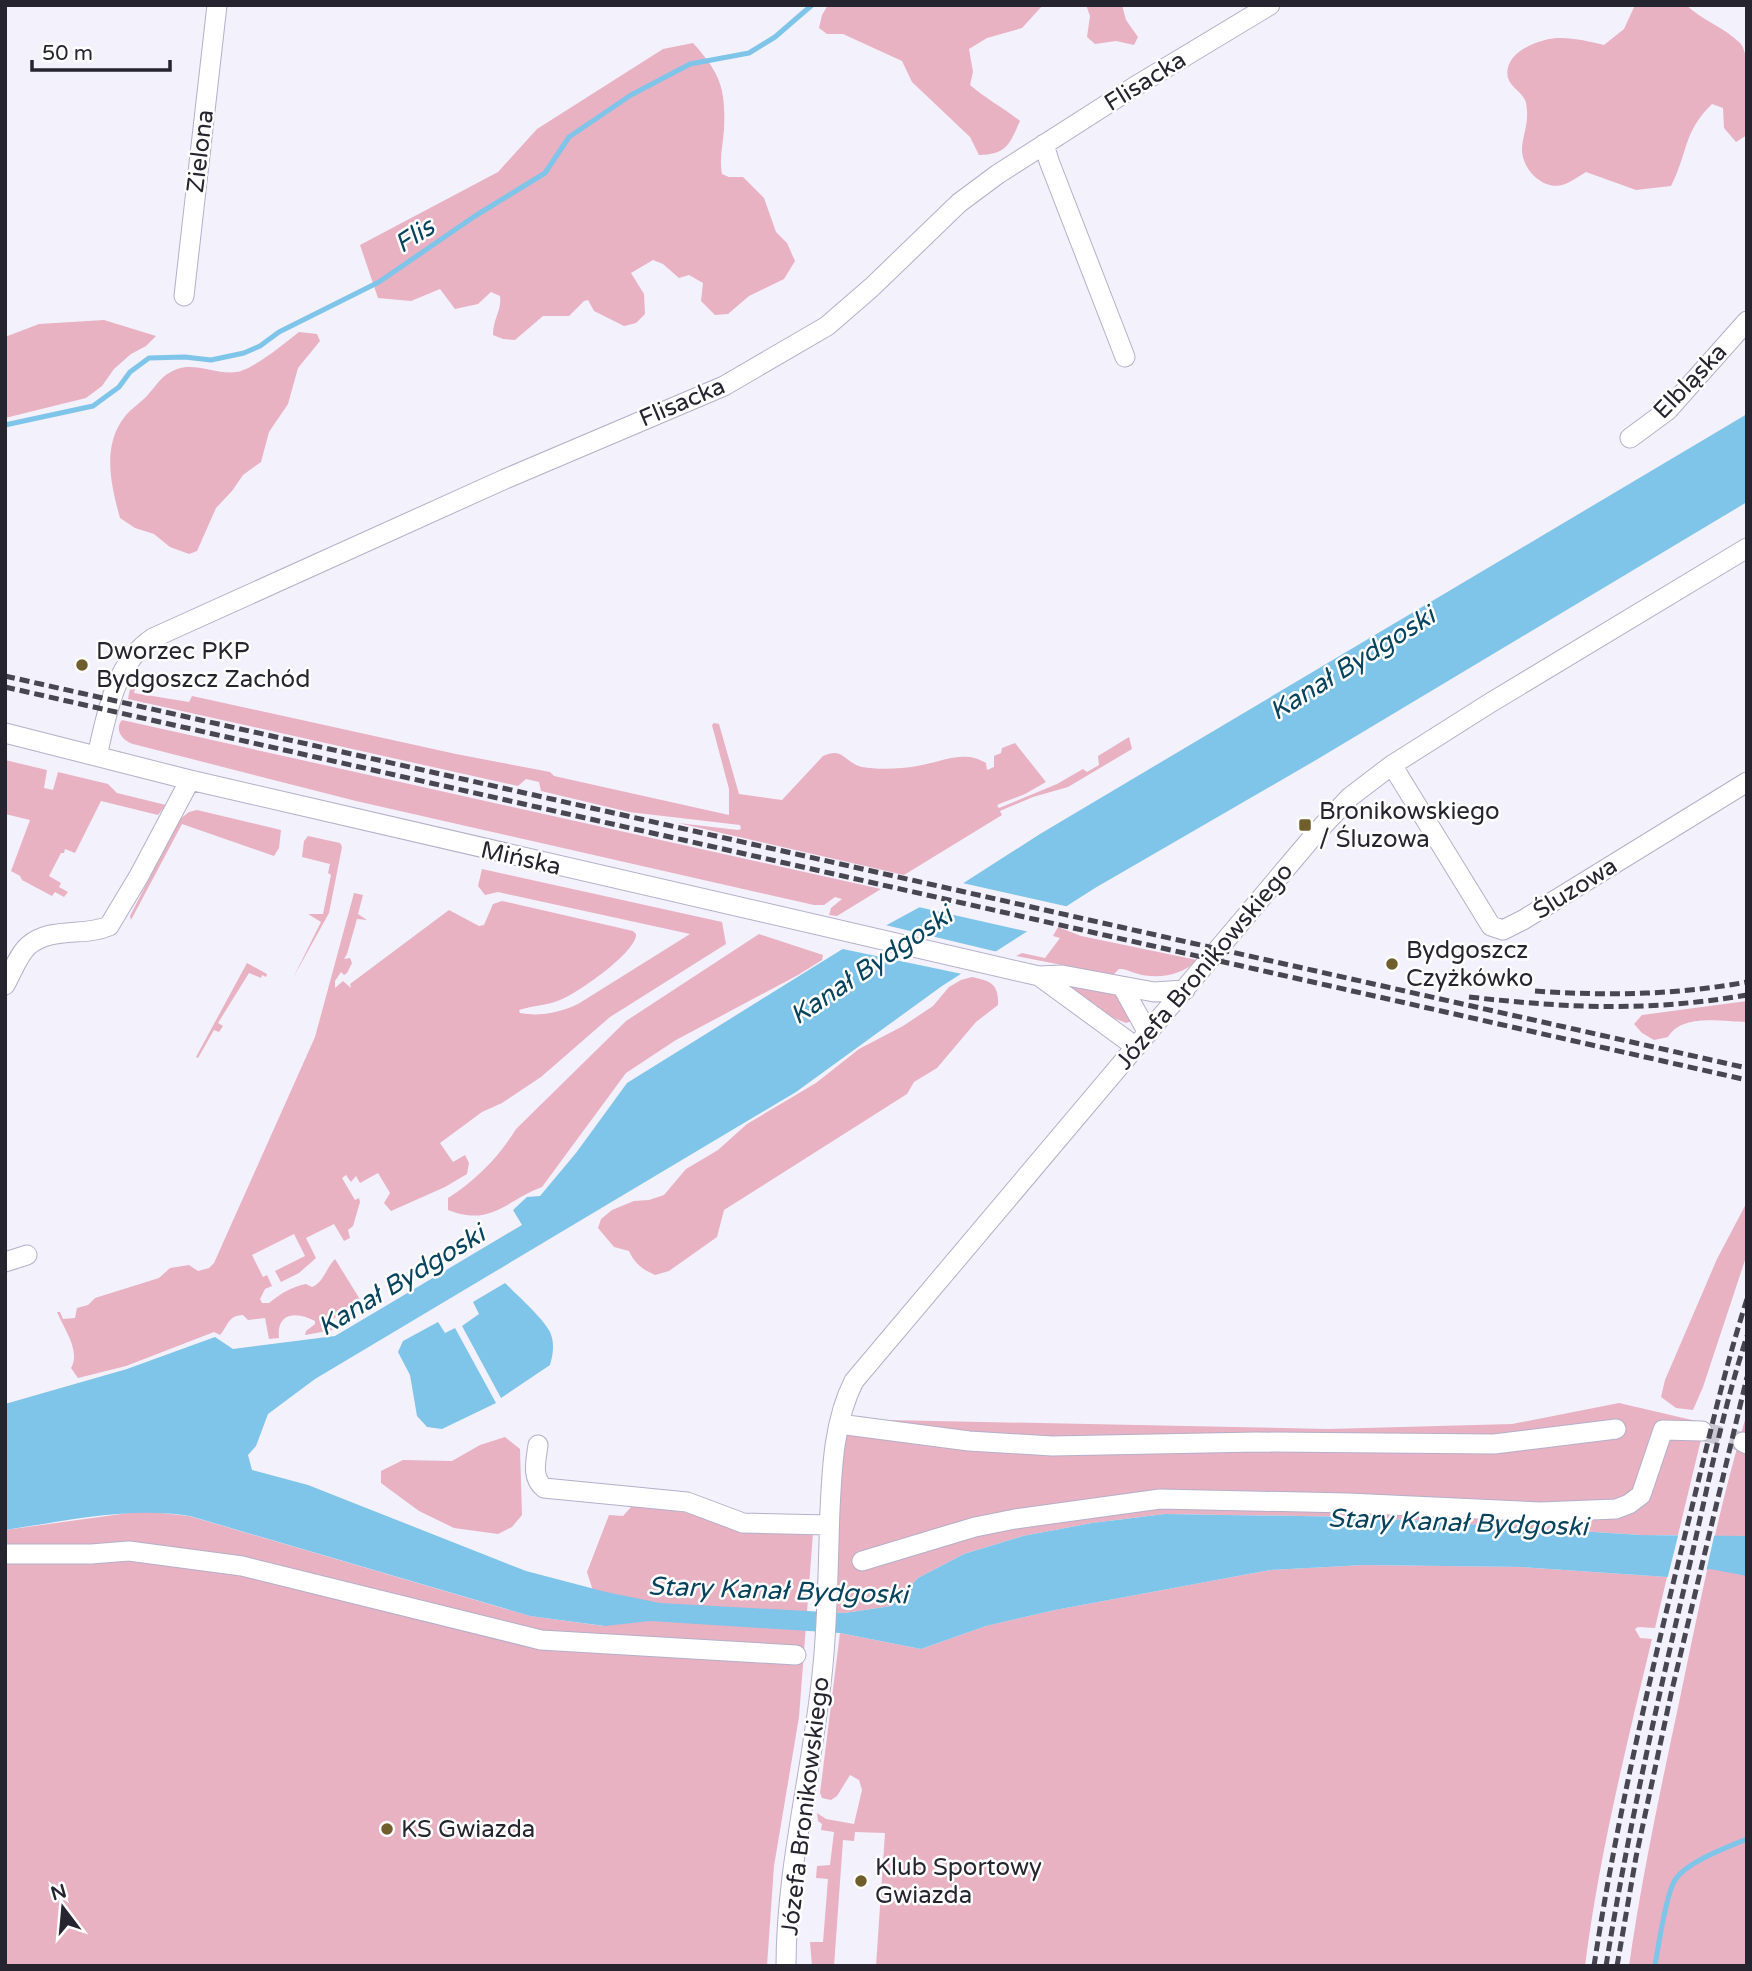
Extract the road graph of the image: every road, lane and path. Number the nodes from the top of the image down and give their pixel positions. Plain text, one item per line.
1 (217, 5) edge
2 (1270, 5) edge
3 (1044, 144) junction
4 (184, 296) dead end
5 (1747, 321) edge
6 (1125, 357) dead end
7 (1630, 438) dead end
8 (1745, 552) edge
9 (5, 733) edge
10 (97, 756) junction
11 (1392, 765) junction
12 (190, 780) junction
13 (1747, 782) edge
14 (1029, 974) junction
15 (5, 985) edge
16 (1123, 988) junction
17 (1185, 990) junction
18 (1142, 1040) junction
19 (27, 1255) dead end
20 (5, 1262) edge
21 (839, 1424) junction
22 (1616, 1429) dead end
23 (1702, 1431) tunnel mouth
24 (538, 1445) dead end
25 (830, 1525) junction
26 (5, 1554) edge
27 (862, 1562) dead end
28 (796, 1655) dead end
29 (786, 1966) edge

1 - 4 street, Zielona
2 - 3 street, Flisacka
3 - 6 street
3 - 10 street, Flisacka
5 - 7 street, Elbląska
8 - 11 street, Józefa Bronikowskiego
9 - 10 street, Mińska
10 - 12 street, Mińska
11 - 13 street, Śluzowa
11 - 17 street, Józefa Bronikowskiego
12 - 14 street, Mińska
12 - 15 street
14 - 16 street, Mińska
14 - 18 street, Mińska
16 - 17 street, Mińska
16 - 18 street
17 - 18 street, Józefa Bronikowskiego
18 - 21 street, Józefa Bronikowskiego
19 - 20 street
21 - 22 street
21 - 25 street, Józefa Bronikowskiego
23 - 27 street
24 - 25 street
25 - 29 street, Józefa Bronikowskiego
26 - 28 street

